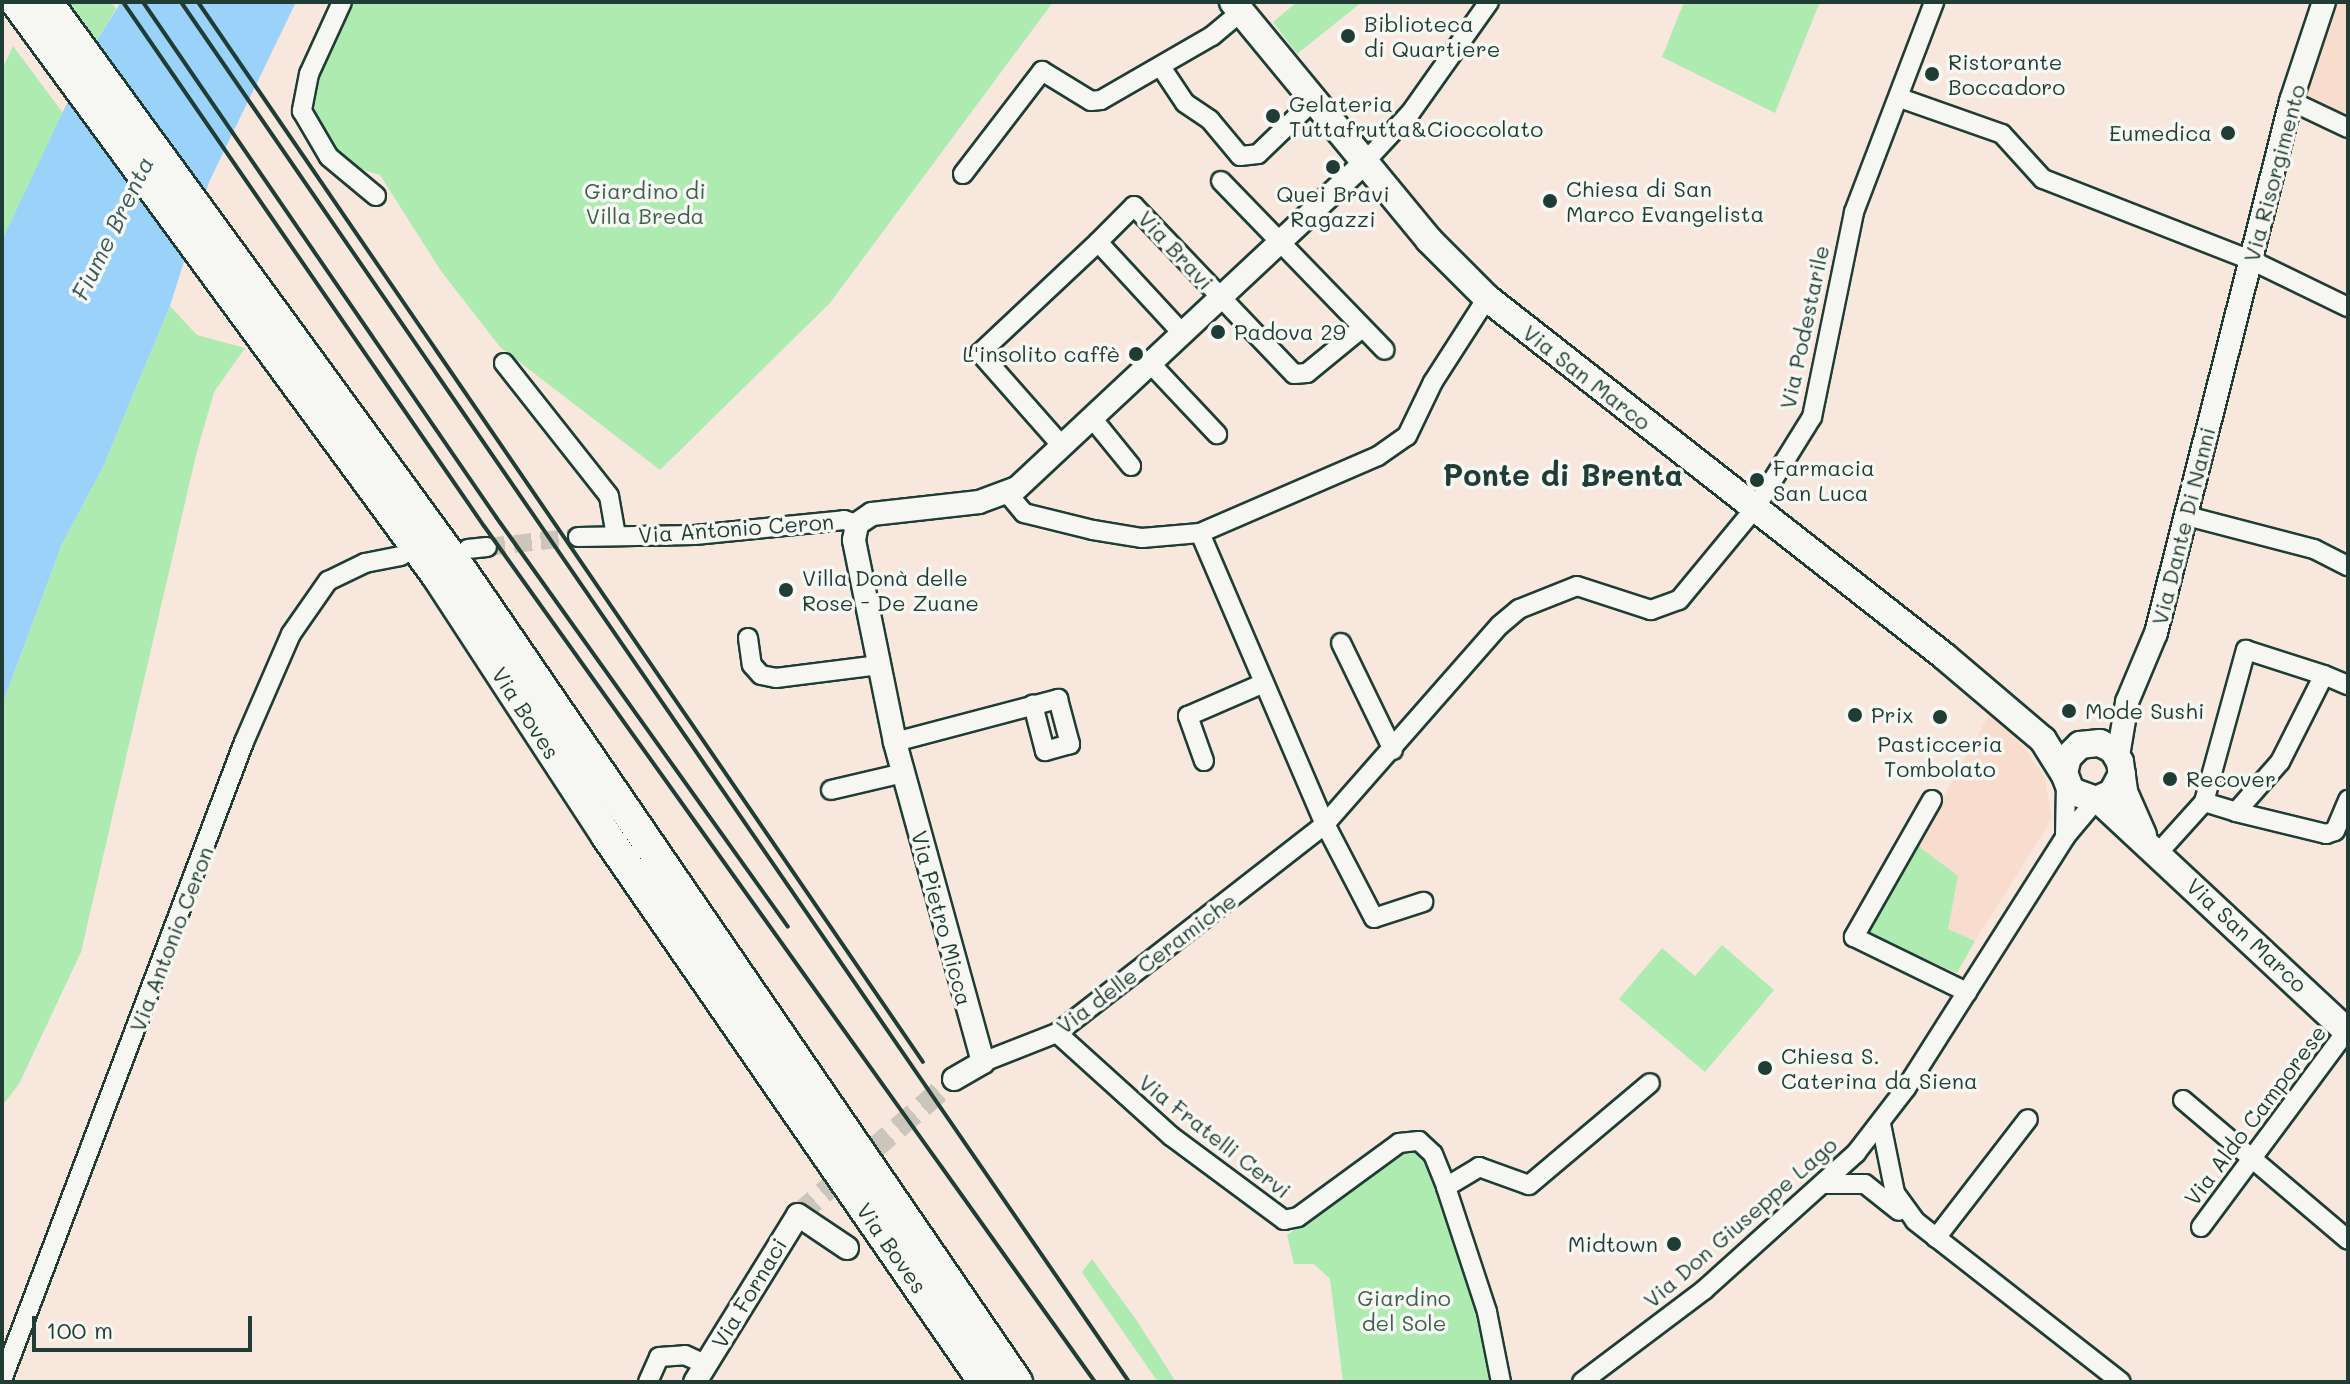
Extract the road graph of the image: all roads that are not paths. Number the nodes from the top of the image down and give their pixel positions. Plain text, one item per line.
1 (16, 2) edge
2 (342, 2) edge
3 (1489, 2) edge
4 (1934, 2) edge
5 (2324, 2) edge
6 (1237, 7) edge
7 (46, 28) edge
8 (1161, 67) junction
9 (1900, 98) junction
10 (1313, 101) junction
11 (2291, 101) junction
12 (2348, 128) edge
13 (1364, 163) junction
14 (962, 170) dead end
15 (1221, 181) dead end
16 (376, 196) dead end
17 (1279, 241) junction
18 (1098, 242) junction
19 (2251, 260) junction
20 (1220, 296) junction
21 (1487, 298) junction
22 (2348, 307) edge
23 (262, 315) junction
24 (1362, 328) junction
25 (1182, 333) junction
26 (2229, 346) joint
27 (1385, 350) dead end
28 (504, 363) dead end
29 (1150, 363) junction
30 (1092, 418) junction
31 (1217, 434) dead end
32 (1062, 446) junction
33 (1131, 466) dead end
34 (1008, 494) junction
35 (979, 502) joint
36 (1756, 507) junction
37 (2187, 516) junction
38 (864, 519) junction
39 (1200, 533) junction
40 (616, 534) junction
41 (578, 537) tunnel mouth
42 (487, 547) tunnel mouth
43 (468, 549) dead end
44 (401, 556) dead end
45 (2348, 566) edge
46 (748, 638) dead end
47 (1341, 643) dead end
48 (879, 665) junction
49 (2324, 675) junction
50 (1262, 684) junction
51 (2348, 685) edge
52 (2127, 702) junction
53 (1033, 705) dead end
54 (2043, 740) junction
55 (895, 742) junction
56 (2082, 744) junction
57 (1393, 750) junction
58 (1204, 761) dead end
59 (2120, 765) junction
60 (903, 773) junction
61 (2065, 778) junction
62 (831, 790) dead end
63 (1932, 800) dead end
64 (2097, 800) junction
65 (2348, 800) edge
66 (2204, 802) junction
67 (2236, 812) junction
68 (1325, 824) junction
69 (2065, 837) junction
70 (2152, 846) junction
71 (1423, 902) dead end
72 (1967, 992) junction
73 (2348, 1031) edge
74 (1057, 1033) junction
75 (983, 1062) junction
76 (954, 1079) tunnel mouth
77 (1650, 1083) dead end
78 (2183, 1100) dead end
79 (2028, 1119) dead end
80 (1881, 1124) junction
81 (2252, 1157) junction
82 (1825, 1184) junction
83 (1446, 1187) junction
84 (1915, 1221) junction
85 (2201, 1227) dead end
86 (1936, 1238) junction
87 (2348, 1240) edge
88 (847, 1248) dead end
89 (700, 1373) edge
90 (2, 1380) edge
91 (648, 1382) edge
92 (984, 1382) edge
93 (1017, 1382) edge
94 (1501, 1382) edge
95 (1582, 1382) edge
96 (2121, 1382) edge

1 - 7 highway
2 - 16 street
3 - 13 street
4 - 9 street, Via Podestarile
5 - 11 street, Via Risorgimento
6 - 8 street, Via San Marco
6 - 10 main road, Via San Marco
7 - 23 highway, Via Boves
7 - 23 highway, Via Boves
8 - 10 street
8 - 14 street, Via San Marco
9 - 19 street
9 - 36 street, Via Podestarile
10 - 13 main road, Via San Marco
11 - 12 street
11 - 19 street, Via Risorgimento
13 - 17 street, Via Bravi
13 - 21 main road, Via San Marco
15 - 17 street
17 - 20 street, Via Bravi
17 - 24 street
18 - 20 street, Via Bravi
18 - 25 street
18 - 32 street
19 - 22 street
19 - 26 street, Via Risorgimento
20 - 24 street, Via Bravi
20 - 25 street, Via Bravi
21 - 36 main road, Via San Marco
21 - 39 street
23 - 92 highway, Via Boves
23 - 93 highway, Via Boves
24 - 27 street
25 - 29 street, Via Bravi
26 - 37 street, Via Dante Di Nanni
28 - 40 street, Via Antonio Ceron
29 - 30 street, Via Bravi
29 - 31 street
30 - 32 street, Via Bravi
30 - 33 street
32 - 34 street, Via Bravi
34 - 35 street, Via Bravi
34 - 39 street
35 - 38 street, Via Antonio Ceron
36 - 54 main road, Via San Marco
36 - 57 street, Via delle Ceramiche
37 - 45 street
37 - 52 street, Via Dante Di Nanni
38 - 40 street, Via Antonio Ceron
38 - 48 street, Via Pietro Micca
39 - 50 street
40 - 41 street, Via Antonio Ceron
42 - 43 street
44 - 90 street, Via Antonio Ceron
46 - 48 street
47 - 57 street
48 - 55 street, Via Pietro Micca
49 - 51 street
49 - 66 street
49 - 67 street
50 - 58 street
50 - 68 street
52 - 56 street, Via Dante Di Nanni
52 - 59 street, Via Dante Di Nanni
53 - 55 street
54 - 56 main road
54 - 61 main road, Via San Marco
55 - 60 street, Via Pietro Micca
56 - 59 main road
56 - 61 main road
57 - 68 street, Via delle Ceramiche
59 - 64 main road
59 - 70 main road, Via San Marco
60 - 62 street
60 - 75 street, Via Pietro Micca
61 - 64 main road
61 - 69 street
63 - 72 street
64 - 69 street, Via Don Giuseppe Lago
64 - 70 main road, Via San Marco
65 - 67 street
66 - 67 street
66 - 70 street
68 - 71 street
68 - 74 street, Via delle Ceramiche
69 - 72 street, Via Don Giuseppe Lago
70 - 73 main road, Via San Marco
72 - 80 street, Via Don Giuseppe Lago
73 - 81 street, Via Aldo Camporese
74 - 75 street, Via delle Ceramiche
74 - 83 street, Via Fratelli Cervi
75 - 76 street, Via delle Ceramiche
77 - 83 street
78 - 81 street
79 - 86 street
80 - 82 street, Via Don Giuseppe Lago
80 - 84 street
81 - 85 street, Via Aldo Camporese
81 - 87 street
82 - 84 street
82 - 95 street, Via Don Giuseppe Lago
83 - 94 street, Via Fratelli Cervi
84 - 86 street
86 - 96 street
88 - 89 street, Via Fornaci
89 - 91 street

